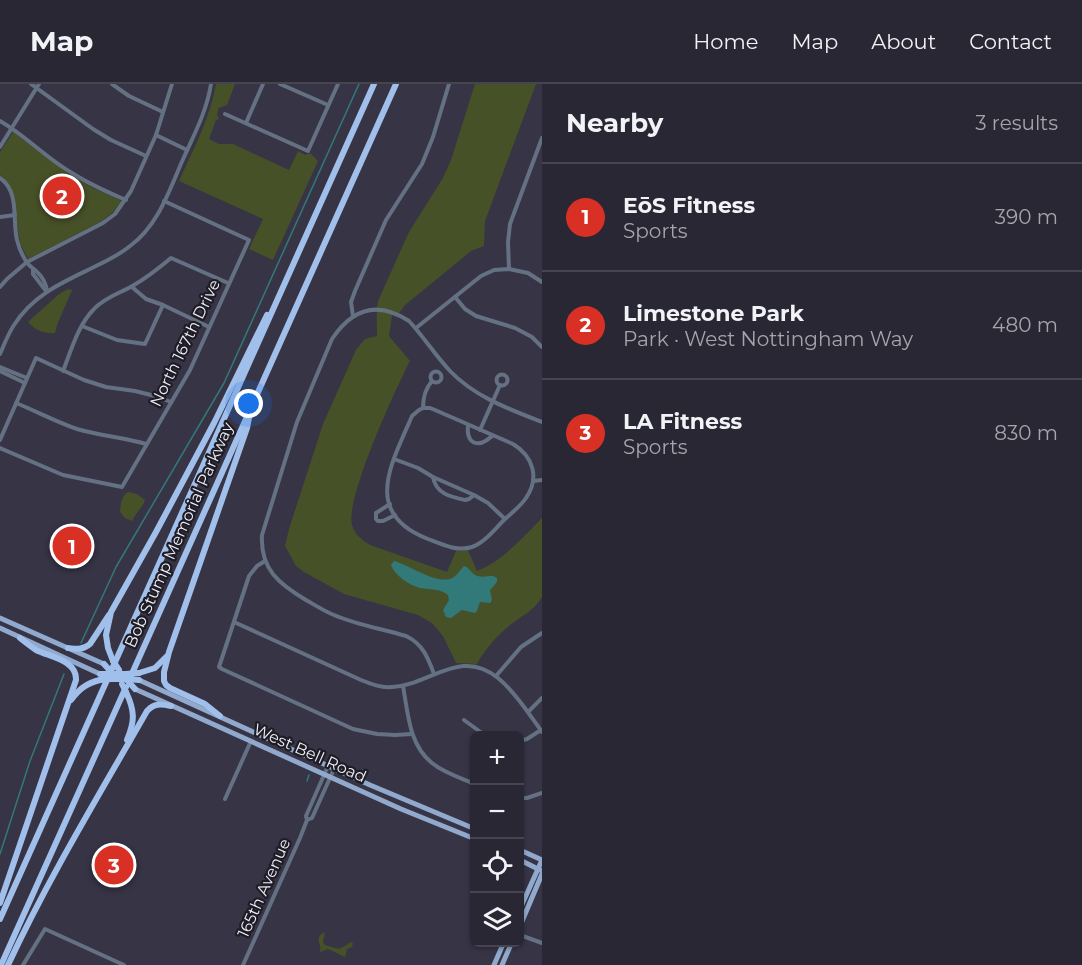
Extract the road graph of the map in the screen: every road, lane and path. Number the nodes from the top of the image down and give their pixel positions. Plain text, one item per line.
1 (31, 84) edge
2 (112, 84) edge
3 (172, 84) edge
4 (212, 84) edge
5 (263, 84) edge
6 (280, 84) edge
7 (338, 84) edge
8 (374, 84) edge
9 (396, 84) edge
10 (449, 84) edge
11 (38, 86) edge
12 (328, 105) junction
13 (164, 112) junction
14 (225, 114) dead end
15 (0, 122) edge
16 (246, 123) junction
17 (12, 129) junction
18 (156, 135) junction
19 (542, 138) edge
20 (0, 147) edge
21 (187, 150) junction
22 (146, 156) junction
23 (0, 178) edge
24 (126, 200) junction
25 (164, 201) junction
26 (15, 214) junction
27 (0, 217) edge
28 (27, 262) junction
29 (509, 268) junction
30 (542, 282) edge
31 (228, 283) junction
32 (0, 287) edge
33 (132, 287) junction
34 (47, 291) junction
35 (280, 294) junction
36 (455, 297) junction
37 (163, 305) junction
38 (353, 316) junction
39 (82, 326) junction
40 (209, 327) junction
41 (416, 328) junction
42 (542, 347) edge
43 (0, 354) edge
44 (0, 369) edge
45 (63, 371) junction
46 (26, 380) junction
47 (432, 381) dead end
48 (500, 385) dead end
49 (492, 401) junction
50 (171, 402) junction
51 (16, 403) junction
52 (251, 406) junction
53 (423, 408) junction
54 (542, 422) edge
55 (468, 425) junction
56 (480, 430) junction
57 (492, 436) junction
58 (0, 440) edge
59 (146, 444) junction
60 (0, 448) edge
61 (394, 459) junction
62 (433, 477) junction
63 (542, 480) edge
64 (533, 481) junction
65 (474, 495) junction
66 (390, 504) junction
67 (396, 517) junction
68 (505, 519) junction
69 (265, 561) junction
70 (111, 612) junction
71 (0, 619) edge
72 (234, 622) junction
73 (0, 628) edge
74 (542, 633) edge
75 (20, 638) junction
76 (68, 648) junction
77 (169, 652) junction
78 (104, 664) joint
79 (435, 674) junction
80 (496, 676) junction
81 (99, 677) junction
82 (119, 677) junction
83 (139, 680) joint
84 (403, 686) junction
85 (135, 689) joint
86 (542, 698) edge
87 (68, 705) junction
88 (171, 706) junction
89 (528, 712) junction
90 (220, 716) junction
91 (464, 720) dead end
92 (480, 731) edge
93 (541, 731) edge
94 (412, 734) junction
95 (524, 740) edge
96 (251, 741) junction
97 (122, 752) junction
98 (331, 767) junction
99 (327, 776) junction
100 (470, 782) edge
101 (542, 793) edge
102 (524, 798) edge
103 (225, 799) dead end
104 (444, 816) junction
105 (440, 825) junction
106 (470, 827) edge
107 (470, 837) edge
108 (524, 851) edge
109 (542, 860) edge
110 (524, 862) edge
111 (541, 871) edge
112 (524, 900) edge
113 (0, 903) edge
114 (524, 914) edge
115 (0, 919) edge
116 (524, 937) edge
117 (542, 943) edge
118 (502, 947) edge
119 (510, 947) edge
120 (1, 965) edge
121 (8, 965) edge
122 (23, 965) edge
123 (124, 965) edge
124 (243, 965) edge
125 (494, 965) edge
126 (502, 965) edge

1 - 11 street
2 - 13 street
3 - 13 street
4 - 21 street
5 - 16 street
6 - 12 street
7 - 12 street
8 - 35 highway, Bob Stump Memorial Parkway
9 - 52 highway, Bob Stump Memorial Parkway
10 - 38 street
11 - 17 street
11 - 22 street
12 - 16 street
13 - 18 street
14 - 16 street
15 - 17 street
17 - 20 street
17 - 24 street
18 - 21 street
18 - 22 street
19 - 29 street
21 - 25 street
22 - 24 street
23 - 26 street
24 - 28 street
25 - 31 street, North 167th Drive
25 - 34 street
26 - 27 street
26 - 28 street
28 - 32 street
28 - 34 street
29 - 30 street
29 - 36 street
31 - 33 street
31 - 40 street, North 167th Drive
33 - 37 street
33 - 39 street
34 - 43 street
35 - 70 highway
35 - 115 highway, Bob Stump Memorial Parkway
36 - 41 street
36 - 42 street
37 - 39 street
37 - 40 street
38 - 41 street
38 - 69 street
39 - 45 street
40 - 50 street, North 167th Drive
41 - 49 street
44 - 46 street
45 - 46 street
45 - 50 street
46 - 51 street
47 - 53 street
48 - 49 street
49 - 54 street
49 - 56 street
50 - 59 street, North 167th Drive
51 - 58 street
51 - 59 street
52 - 77 highway
52 - 120 highway, Bob Stump Memorial Parkway
53 - 55 street
53 - 61 street
55 - 56 street
55 - 57 street
56 - 57 street
57 - 64 street
59 - 60 street, North 167th Drive
61 - 62 street
61 - 66 street
62 - 65 street
62 - 65 street
63 - 64 street
64 - 68 street
65 - 68 street
66 - 67 street
66 - 67 street
67 - 68 street
69 - 72 street
69 - 79 street
70 - 76 highway
70 - 82 highway, bridge
71 - 76 main road
72 - 84 street
72 - 94 street
73 - 75 main road
74 - 80 street
75 - 81 main road
75 - 87 highway
76 - 78 main road
77 - 82 highway, bridge
77 - 90 highway
78 - 82 highway, bridge
79 - 80 street
79 - 84 street
80 - 89 street
81 - 82 highway, bridge
81 - 87 highway
82 - 83 highway, bridge
82 - 85 highway, bridge
82 - 97 highway, bridge
83 - 90 main road, West Bell Road
84 - 94 street
85 - 88 main road, West Bell Road
86 - 89 street
87 - 113 highway
88 - 96 main road, West Bell Road
88 - 97 highway
89 - 93 street
90 - 98 main road, West Bell Road
91 - 92 street
93 - 95 street
94 - 100 street
96 - 99 main road, West Bell Road
96 - 103 street
97 - 121 highway
98 - 99 street, 165th Avenue
98 - 104 main road, West Bell Road
99 - 105 main road, West Bell Road
99 - 124 street, 165th Avenue
101 - 102 street
104 - 105 main road
104 - 106 main road, West Bell Road
105 - 107 main road, West Bell Road
108 - 109 main road
109 - 111 main road
110 - 111 main road
111 - 112 main road
111 - 114 main road
116 - 117 street
118 - 125 main road
119 - 126 main road
122 - 123 street

